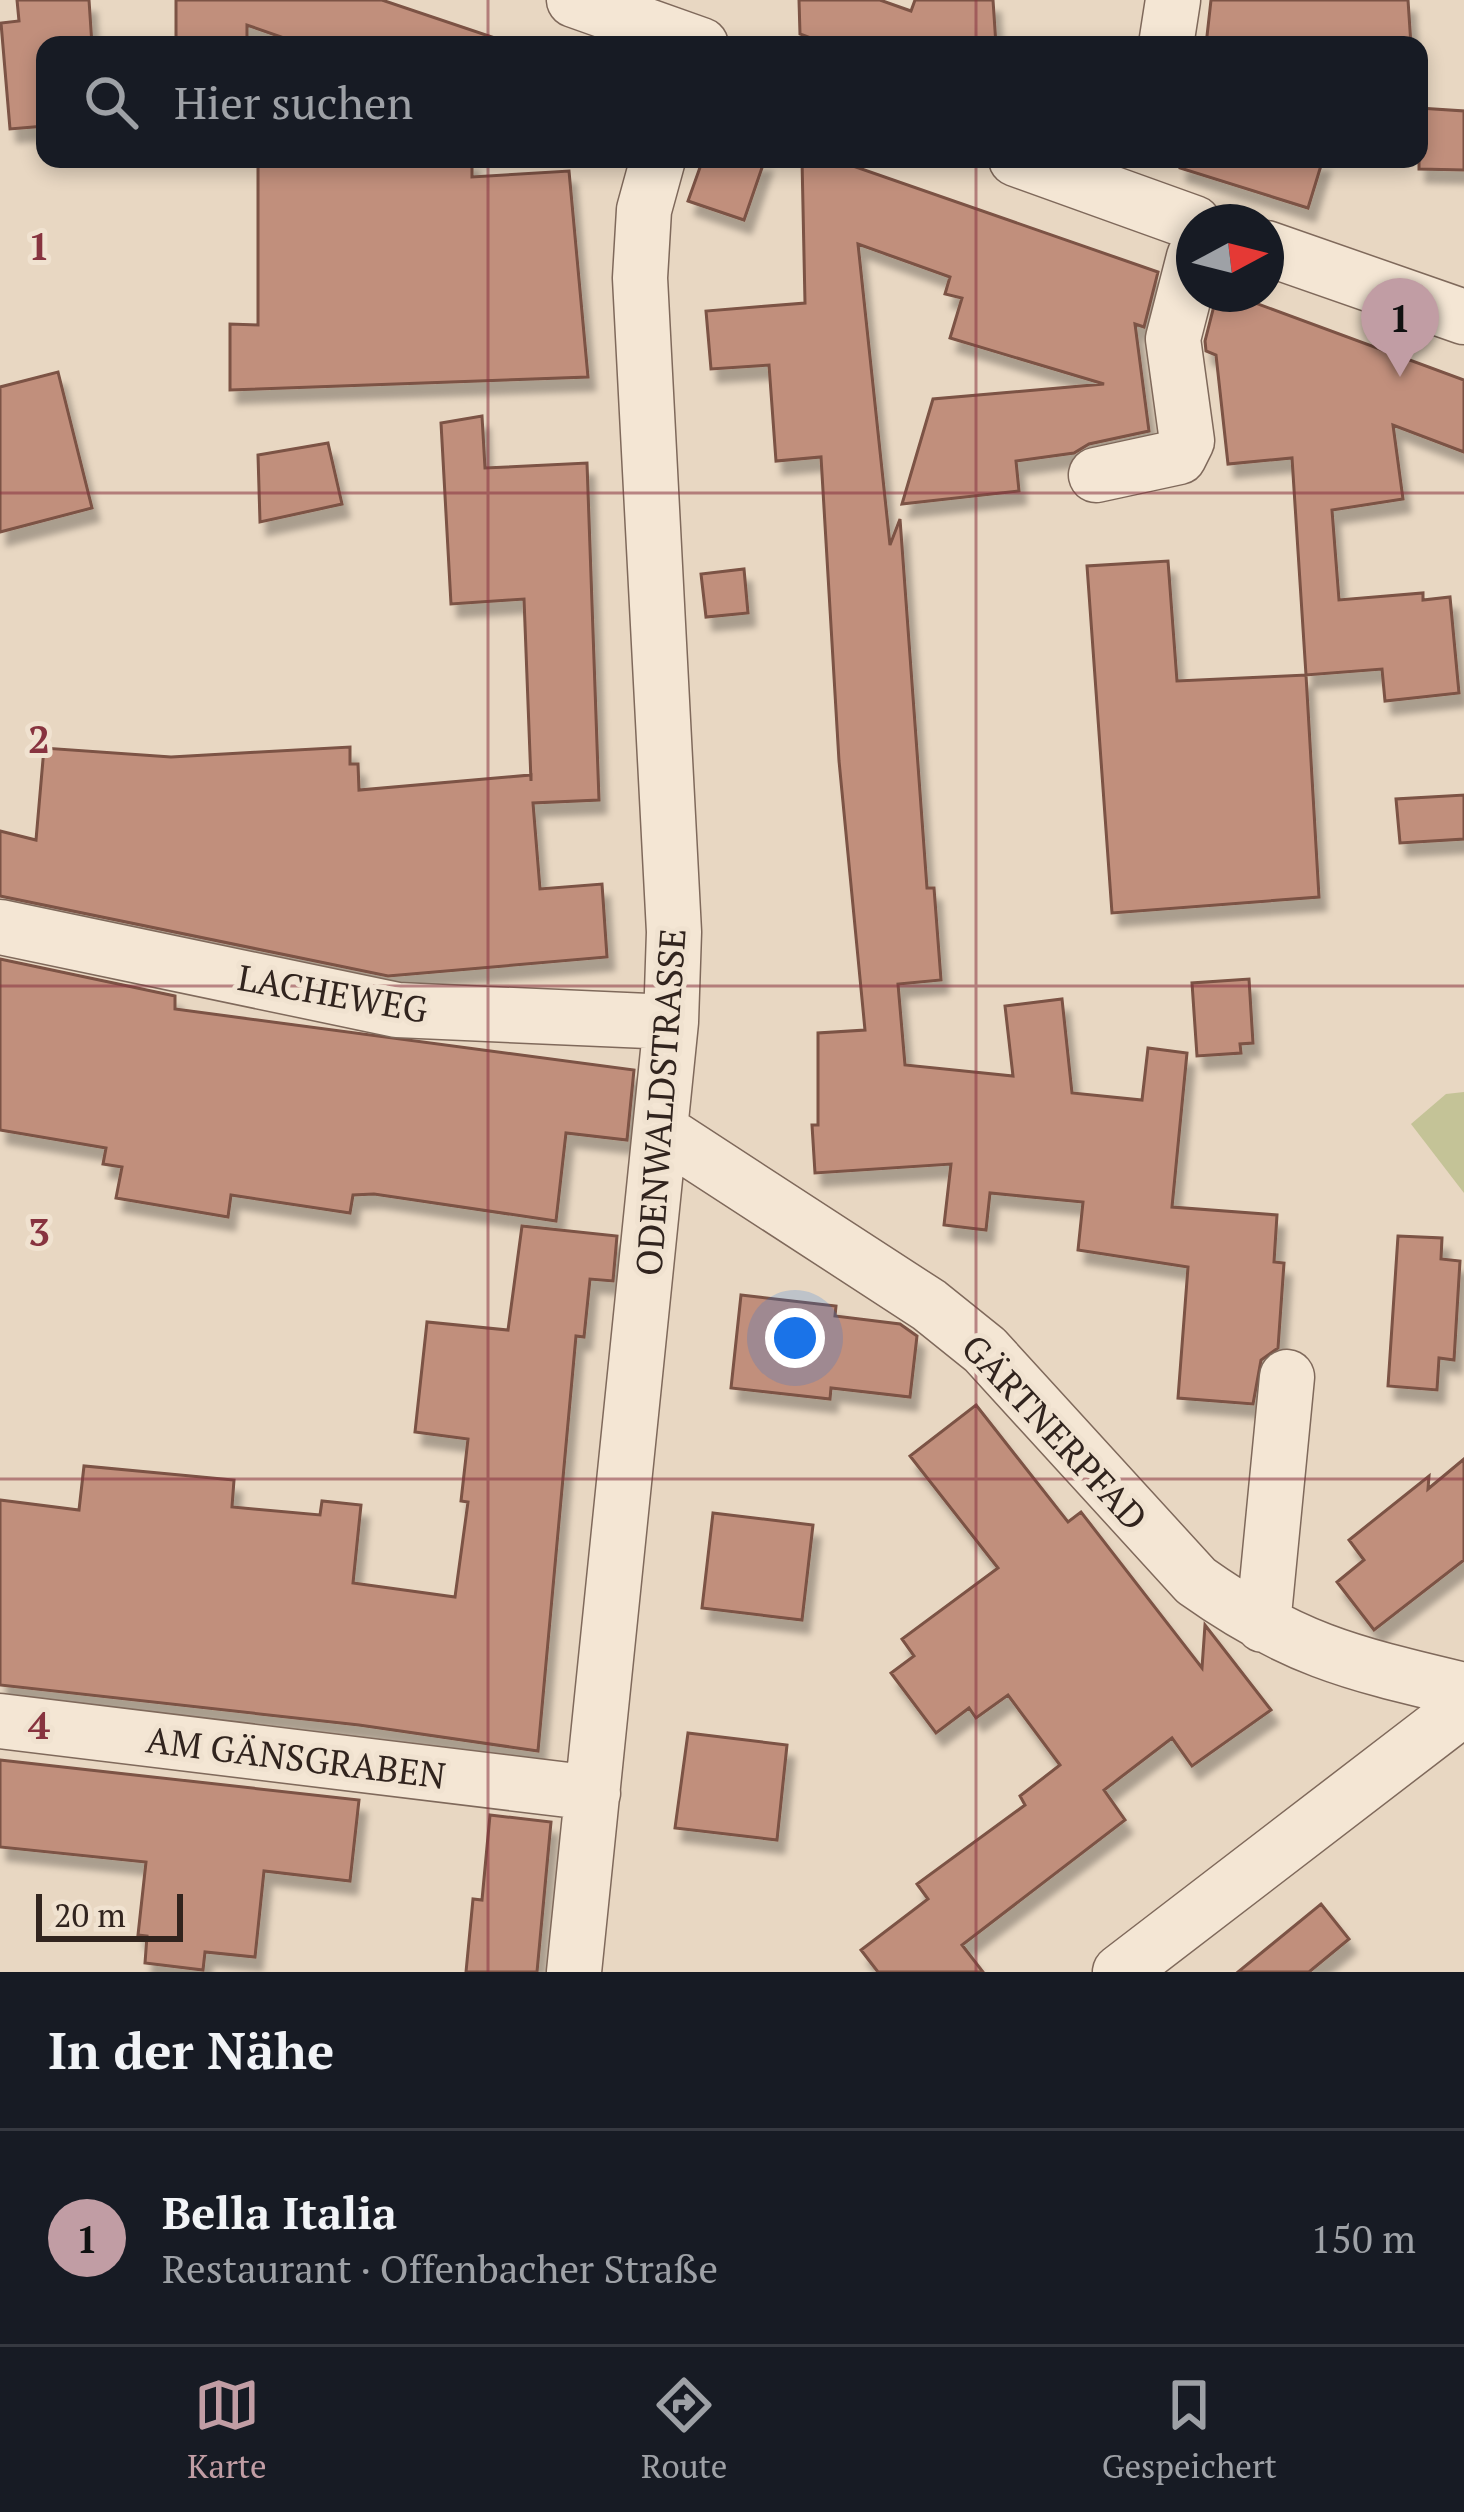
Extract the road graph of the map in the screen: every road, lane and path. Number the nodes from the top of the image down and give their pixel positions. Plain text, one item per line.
1 (574, 0) edge
2 (1172, 0) edge
3 (676, 36) edge
4 (1167, 36) edge
5 (656, 168) edge
6 (1067, 168) edge
7 (1146, 182) edge
8 (1176, 208) edge
9 (1284, 254) edge
10 (1180, 312) edge
11 (1464, 317) edge
12 (1096, 475) dead end
13 (0, 927) edge
14 (671, 1022) junction
15 (663, 1132) junction
16 (1287, 1376) dead end
17 (1263, 1624) junction
18 (1464, 1690) edge
19 (1464, 1708) edge
20 (0, 1721) edge
21 (592, 1793) junction
22 (574, 1972) edge
23 (1120, 1972) edge

1 - 3 street
2 - 4 street
5 - 14 street, ODENWALDSTRASSE
6 - 7 street
7 - 8 street
9 - 11 street
10 - 12 street
13 - 14 street, LACHEWEG
14 - 15 street, ODENWALDSTRASSE
15 - 17 street, GÄRTNERPFAD
15 - 21 street, ODENWALDSTRASSE
16 - 17 street
17 - 18 street, GÄRTNERPFAD
19 - 23 street
20 - 21 street, AM GÄNSGRABEN
21 - 22 street, ODENWALDSTRASSE

